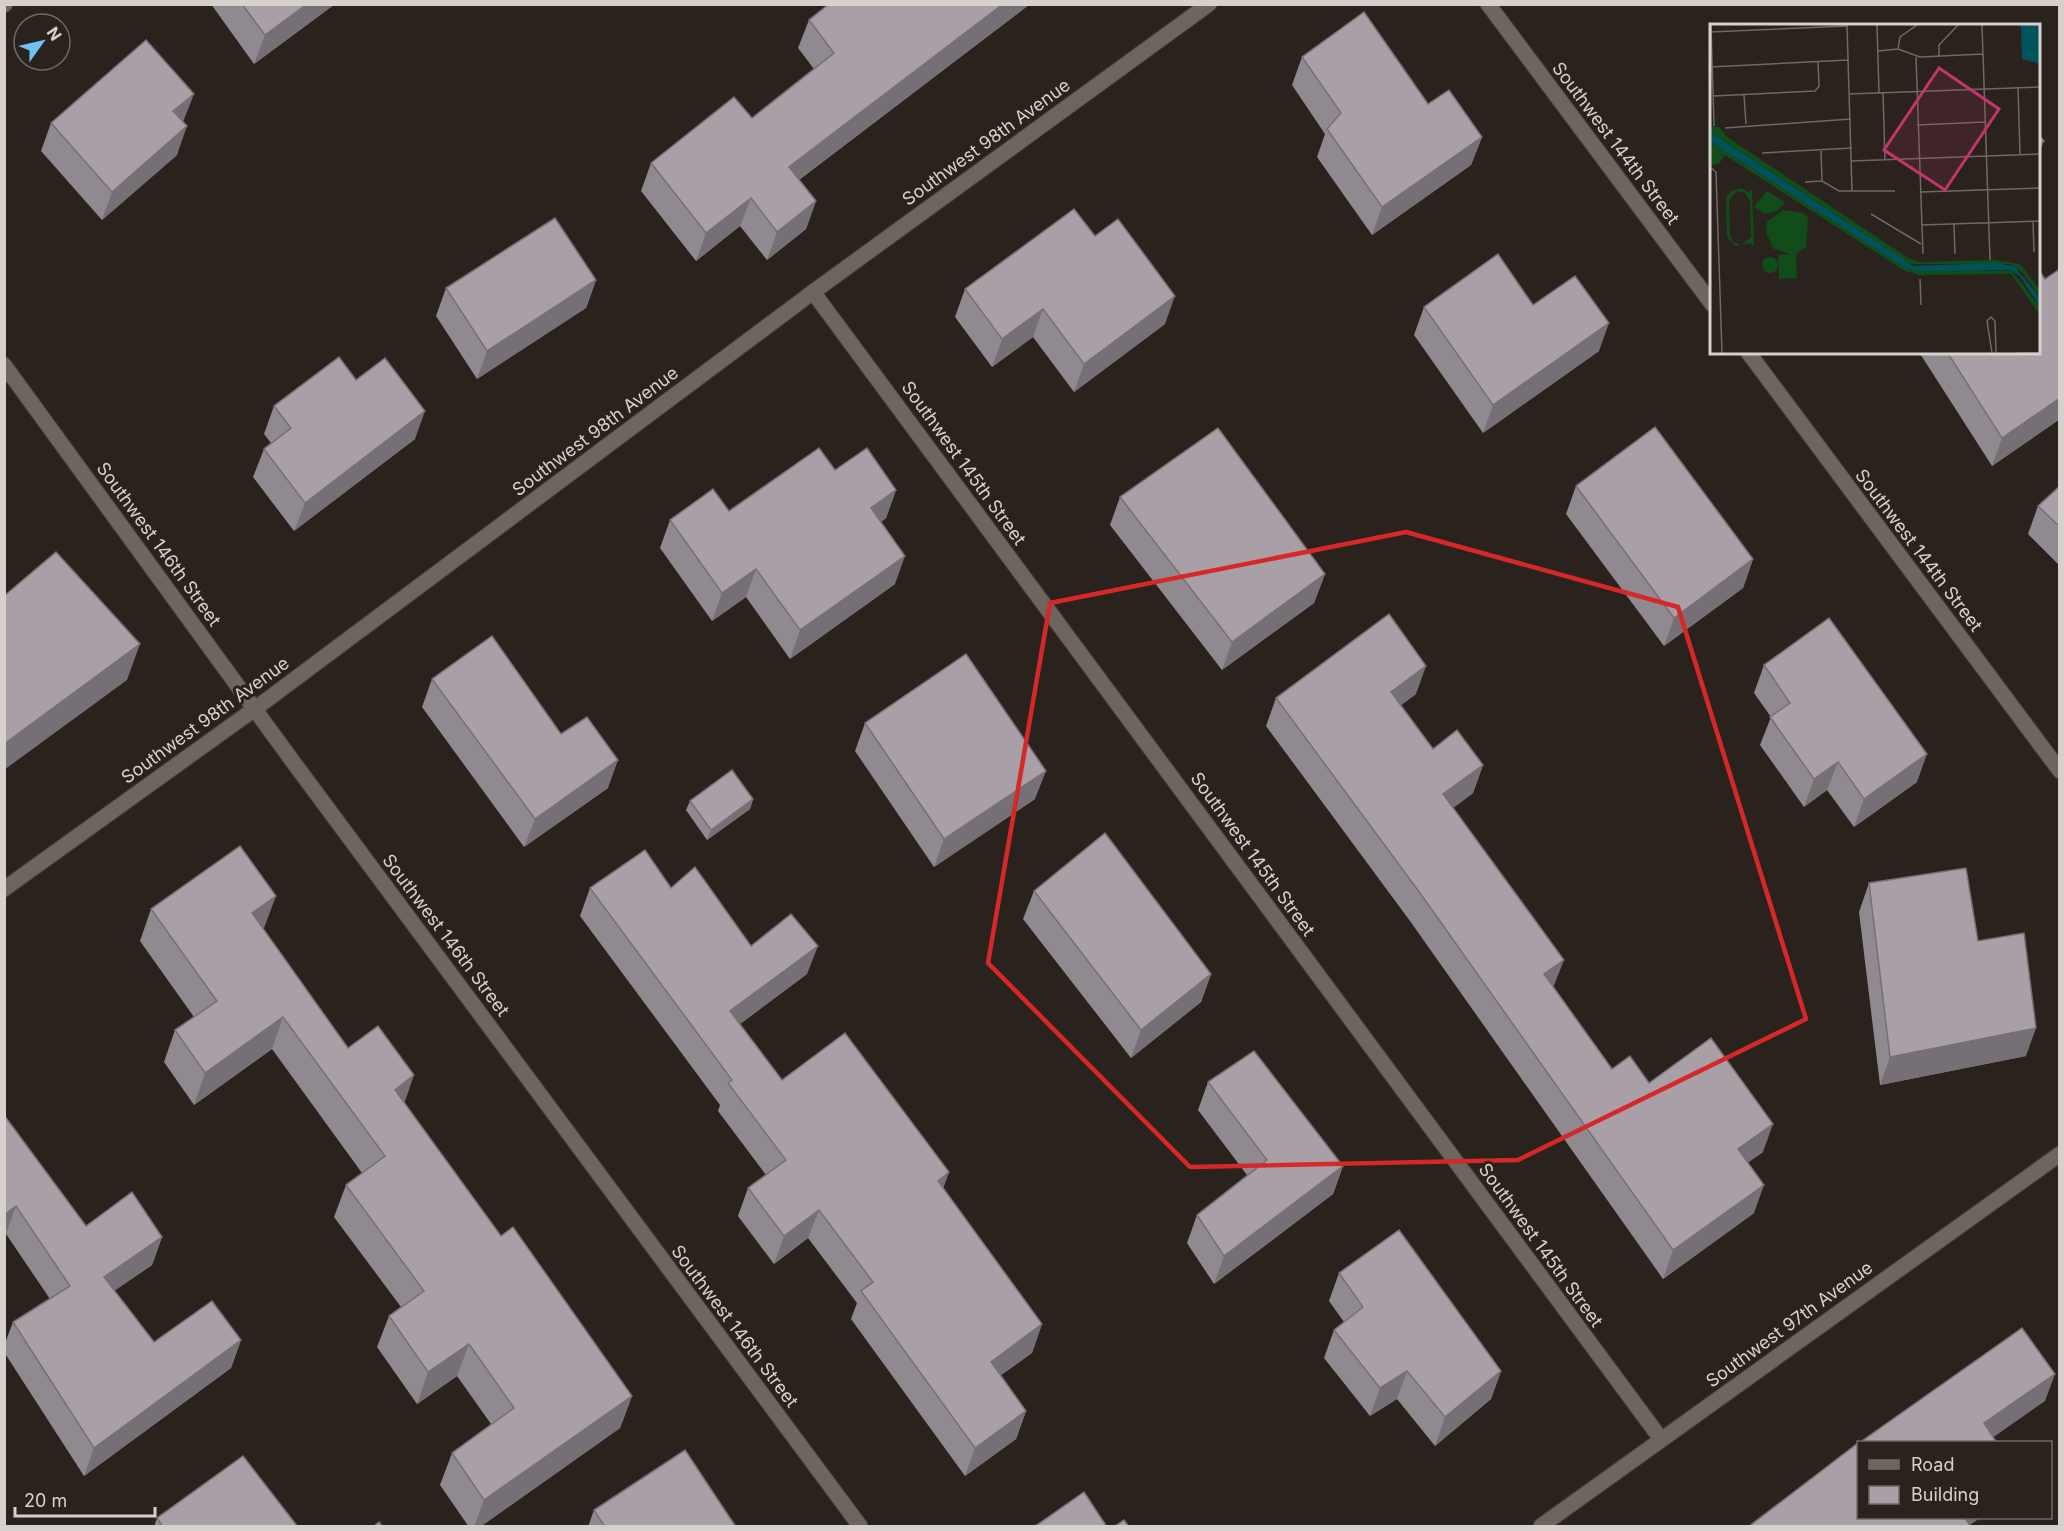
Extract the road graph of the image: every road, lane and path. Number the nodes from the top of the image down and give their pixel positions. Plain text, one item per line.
1 (1209, 4) edge
2 (1488, 4) edge
3 (813, 292) junction
4 (1710, 301) edge
5 (1749, 354) edge
6 (4, 365) edge
7 (255, 708) junction
8 (2060, 771) edge
9 (4, 889) edge
10 (2060, 1154) edge
11 (1661, 1439) junction
12 (860, 1527) edge
13 (1541, 1527) edge

1 - 3 street, Southwest 98th Avenue
2 - 4 street, Southwest 144th Street
3 - 7 street, Southwest 98th Avenue
3 - 11 street, Southwest 145th Street
5 - 8 street, Southwest 144th Street
6 - 7 street, Southwest 146th Street
7 - 9 street, Southwest 98th Avenue
7 - 12 street, Southwest 146th Street
10 - 11 street, Southwest 97th Avenue
11 - 13 street, Southwest 97th Avenue

